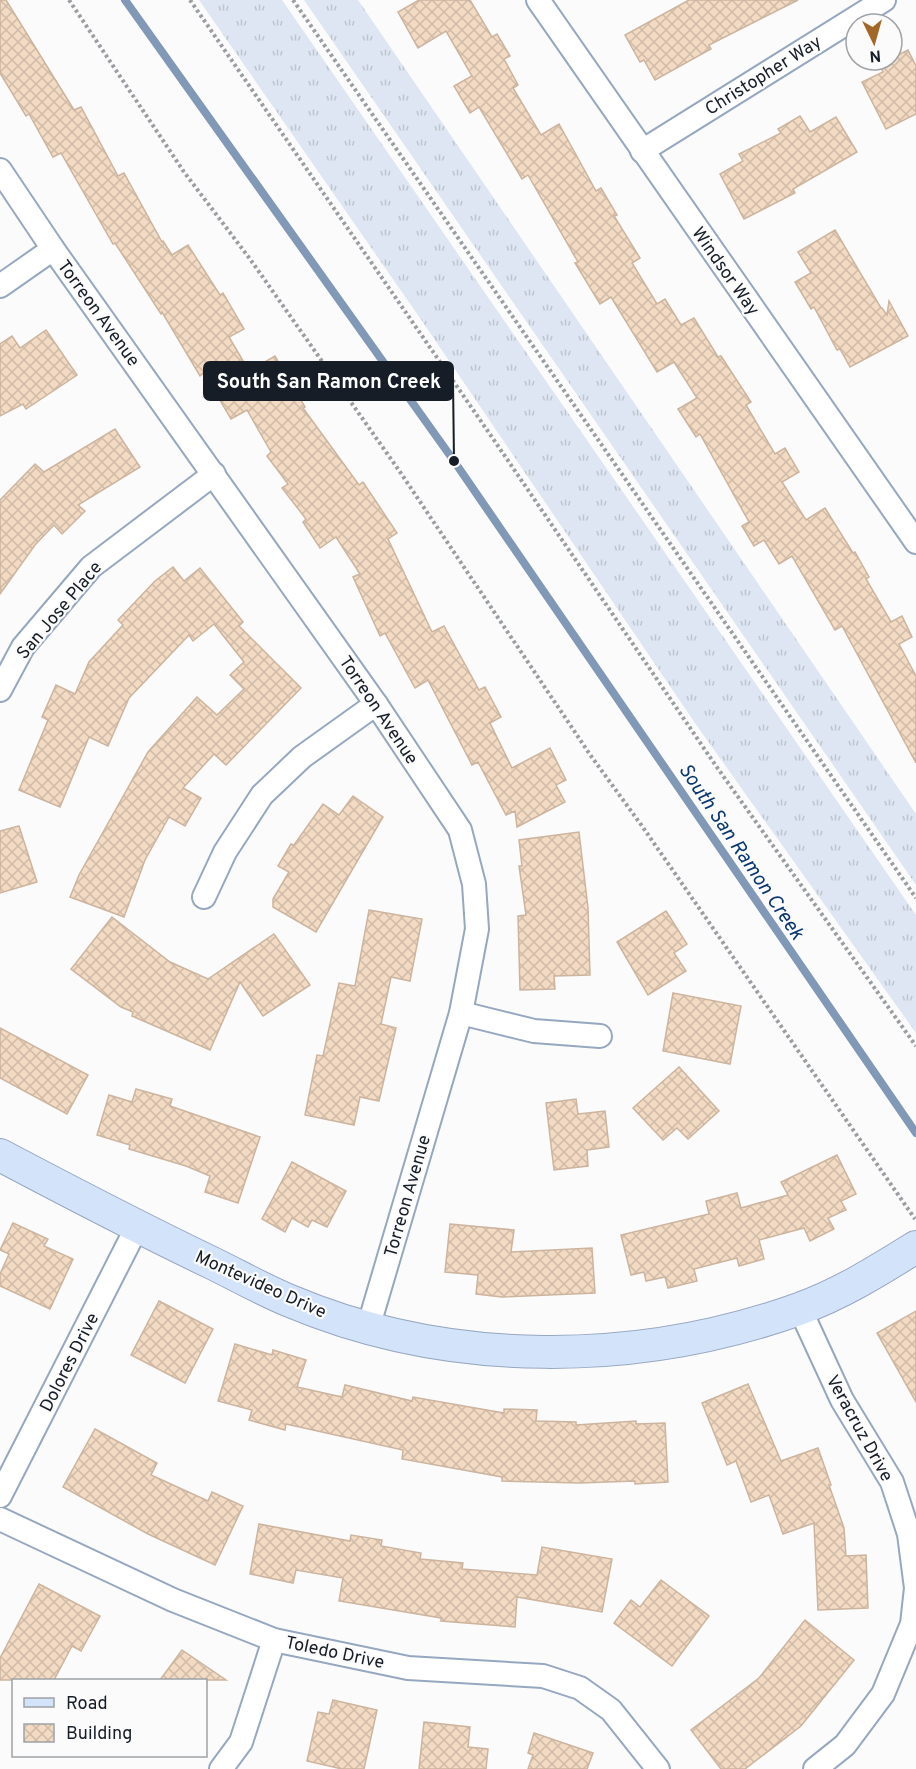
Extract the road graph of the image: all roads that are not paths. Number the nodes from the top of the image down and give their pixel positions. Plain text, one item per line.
1 (537, 0) edge
2 (884, 0) edge
3 (642, 151) junction
4 (0, 170) edge
5 (53, 249) junction
6 (0, 286) edge
7 (214, 474) junction
8 (916, 542) edge
9 (0, 690) edge
10 (376, 704) junction
11 (204, 897) dead end
12 (461, 1013) junction
13 (600, 1036) dead end
14 (0, 1155) edge
15 (137, 1227) junction
16 (916, 1247) edge
17 (800, 1309) junction
18 (368, 1328) junction
19 (0, 1496) edge
20 (0, 1519) edge
21 (914, 1625) edge
22 (274, 1640) junction
23 (221, 1769) edge
24 (658, 1769) edge
25 (815, 1769) edge

1 - 3 street, Windsor Way
2 - 3 street, Christopher Way
3 - 8 street, Windsor Way
4 - 5 street, Torreon Avenue
5 - 6 street
5 - 7 street, Torreon Avenue
7 - 9 street, San Jose Place
7 - 10 street, Torreon Avenue
10 - 11 street
10 - 12 street, Torreon Avenue
12 - 13 street
12 - 18 street, Torreon Avenue
14 - 15 street, Montevideo Drive
15 - 18 street, Montevideo Drive
15 - 19 street, Dolores Drive
16 - 17 street, Montevideo Drive
17 - 18 street, Montevideo Drive
17 - 21 street, Veracruz Drive
20 - 22 street, Toledo Drive
21 - 25 street, Veracruz Drive
22 - 23 street
22 - 24 street, Toledo Drive

